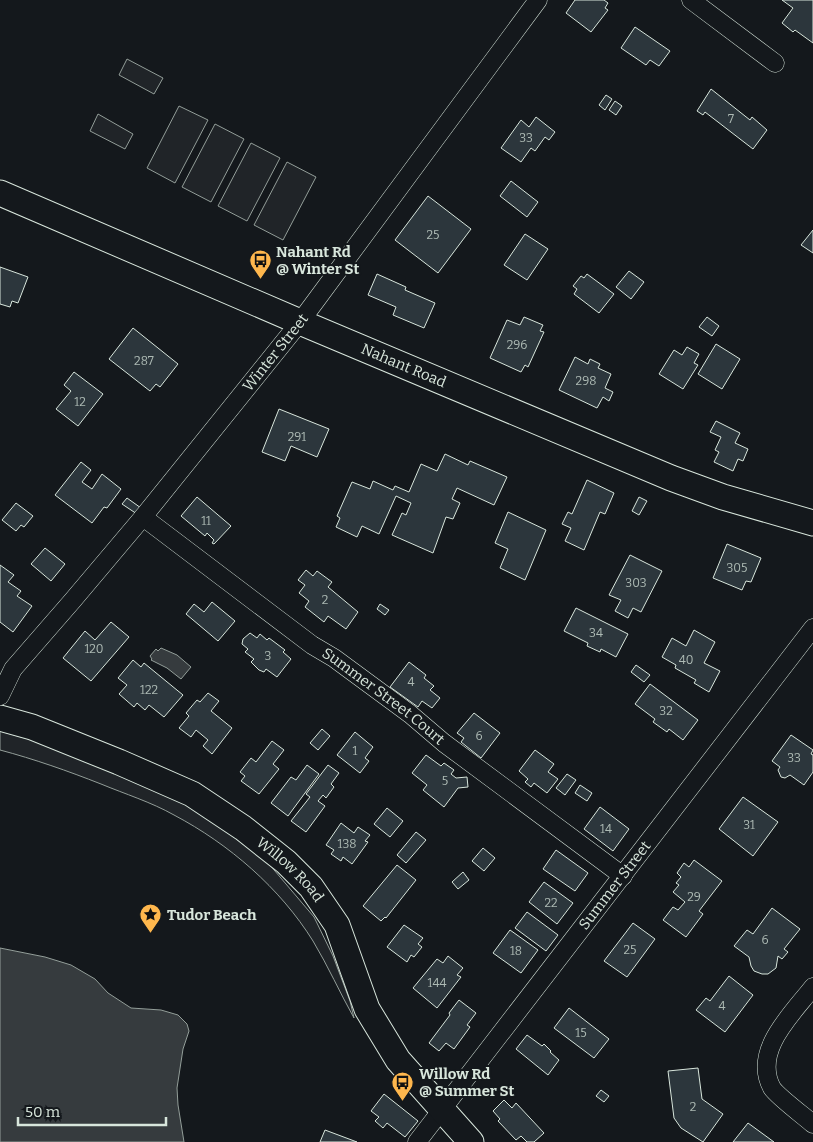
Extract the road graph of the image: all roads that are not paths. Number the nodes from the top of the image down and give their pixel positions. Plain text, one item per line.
1 (538, 0) edge
2 (691, 0) edge
3 (775, 62) dead end
4 (0, 193) edge
5 (300, 322) junction
6 (143, 517) junction
7 (813, 524) edge
8 (813, 628) edge
9 (7, 663) edge
10 (0, 696) edge
11 (0, 718) edge
12 (623, 876) junction
13 (813, 987) edge
14 (441, 1110) junction
15 (813, 1124) edge
16 (417, 1142) edge
17 (471, 1142) edge

1 - 5 street, Winter Street
2 - 3 street
4 - 5 main road, Nahant Road
5 - 6 street, Winter Street
5 - 7 main road, Nahant Road
6 - 9 street, Winter Street
6 - 12 street, Summer Street Court
8 - 12 street, Summer Street
9 - 10 street, Winter Street
11 - 14 main road, Willow Road
12 - 14 street, Summer Street
13 - 15 street
14 - 16 street, Summer Street
14 - 17 main road, Willow Road

